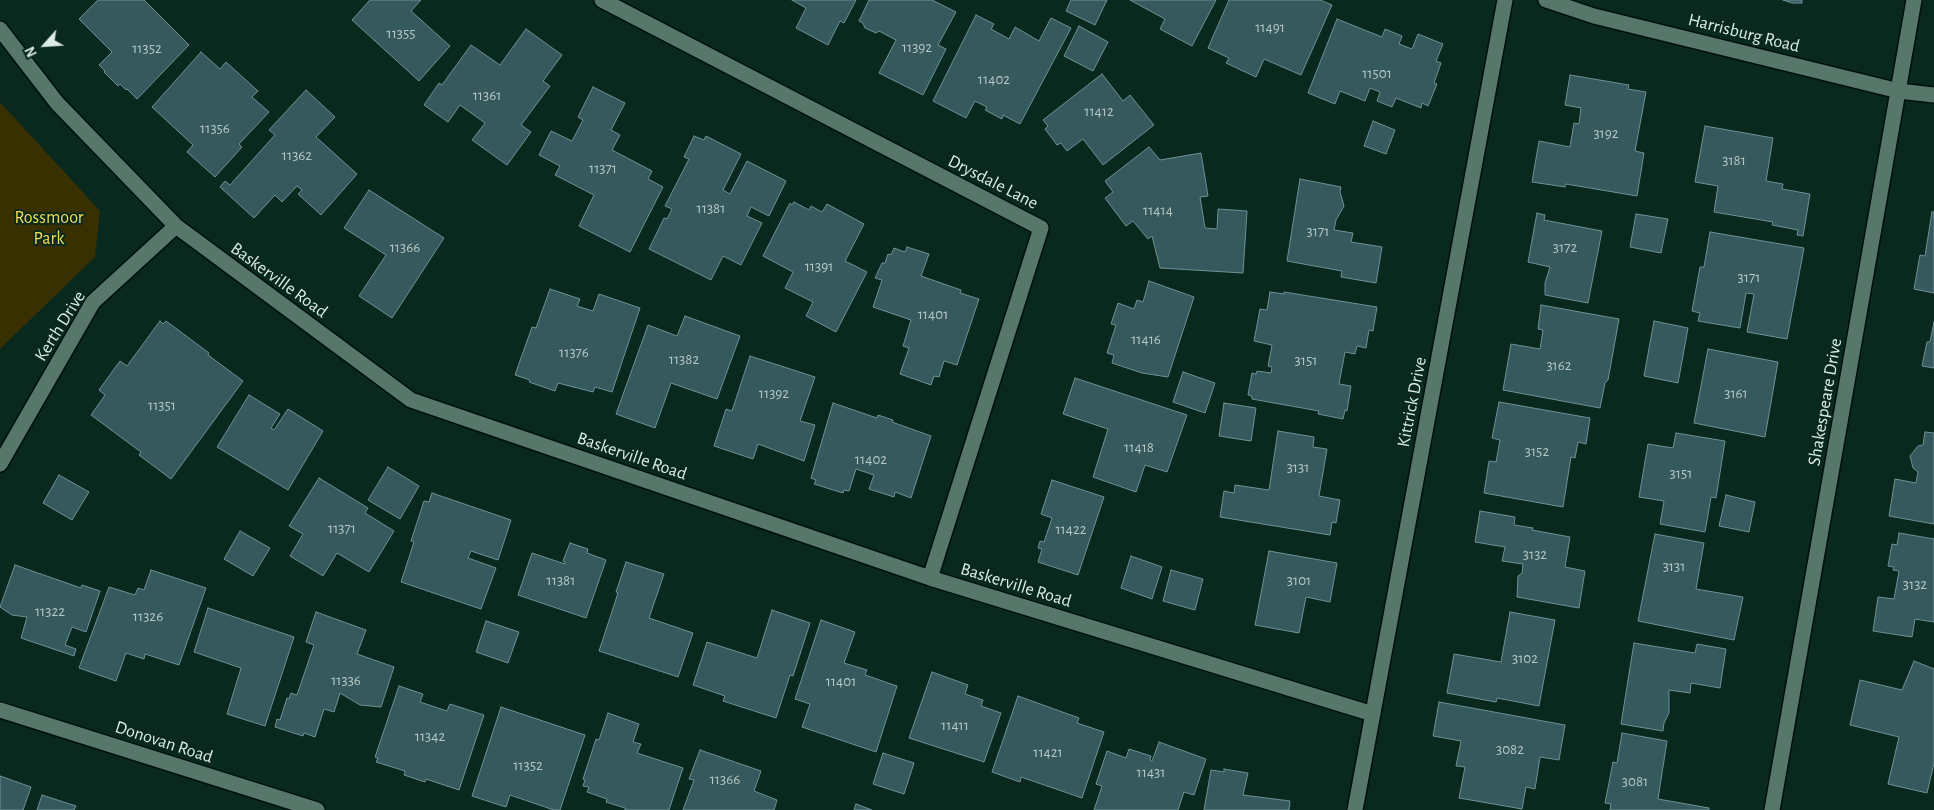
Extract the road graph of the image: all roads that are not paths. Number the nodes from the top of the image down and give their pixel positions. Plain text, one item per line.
1 (602, 0) edge
2 (1505, 0) edge
3 (1546, 0) edge
4 (1914, 0) edge
5 (0, 29) edge
6 (1899, 91) junction
7 (1934, 95) edge
8 (176, 226) junction
9 (0, 464) edge
10 (930, 578) junction
11 (0, 710) edge
12 (1373, 714) junction
13 (317, 810) edge
14 (1355, 810) edge
15 (1772, 810) edge

1 - 10 street, Drysdale Lane
2 - 12 street, Kittrick Drive
3 - 6 street, Harrisburg Road
4 - 6 street, Shakespeare Drive
5 - 8 street, Baskerville Road
6 - 7 street, Harrisburg Road
6 - 15 street, Shakespeare Drive
8 - 9 street, Kerth Drive
8 - 10 street, Baskerville Road
10 - 12 street, Baskerville Road
11 - 13 street, Donovan Road
12 - 14 street, Kittrick Drive

